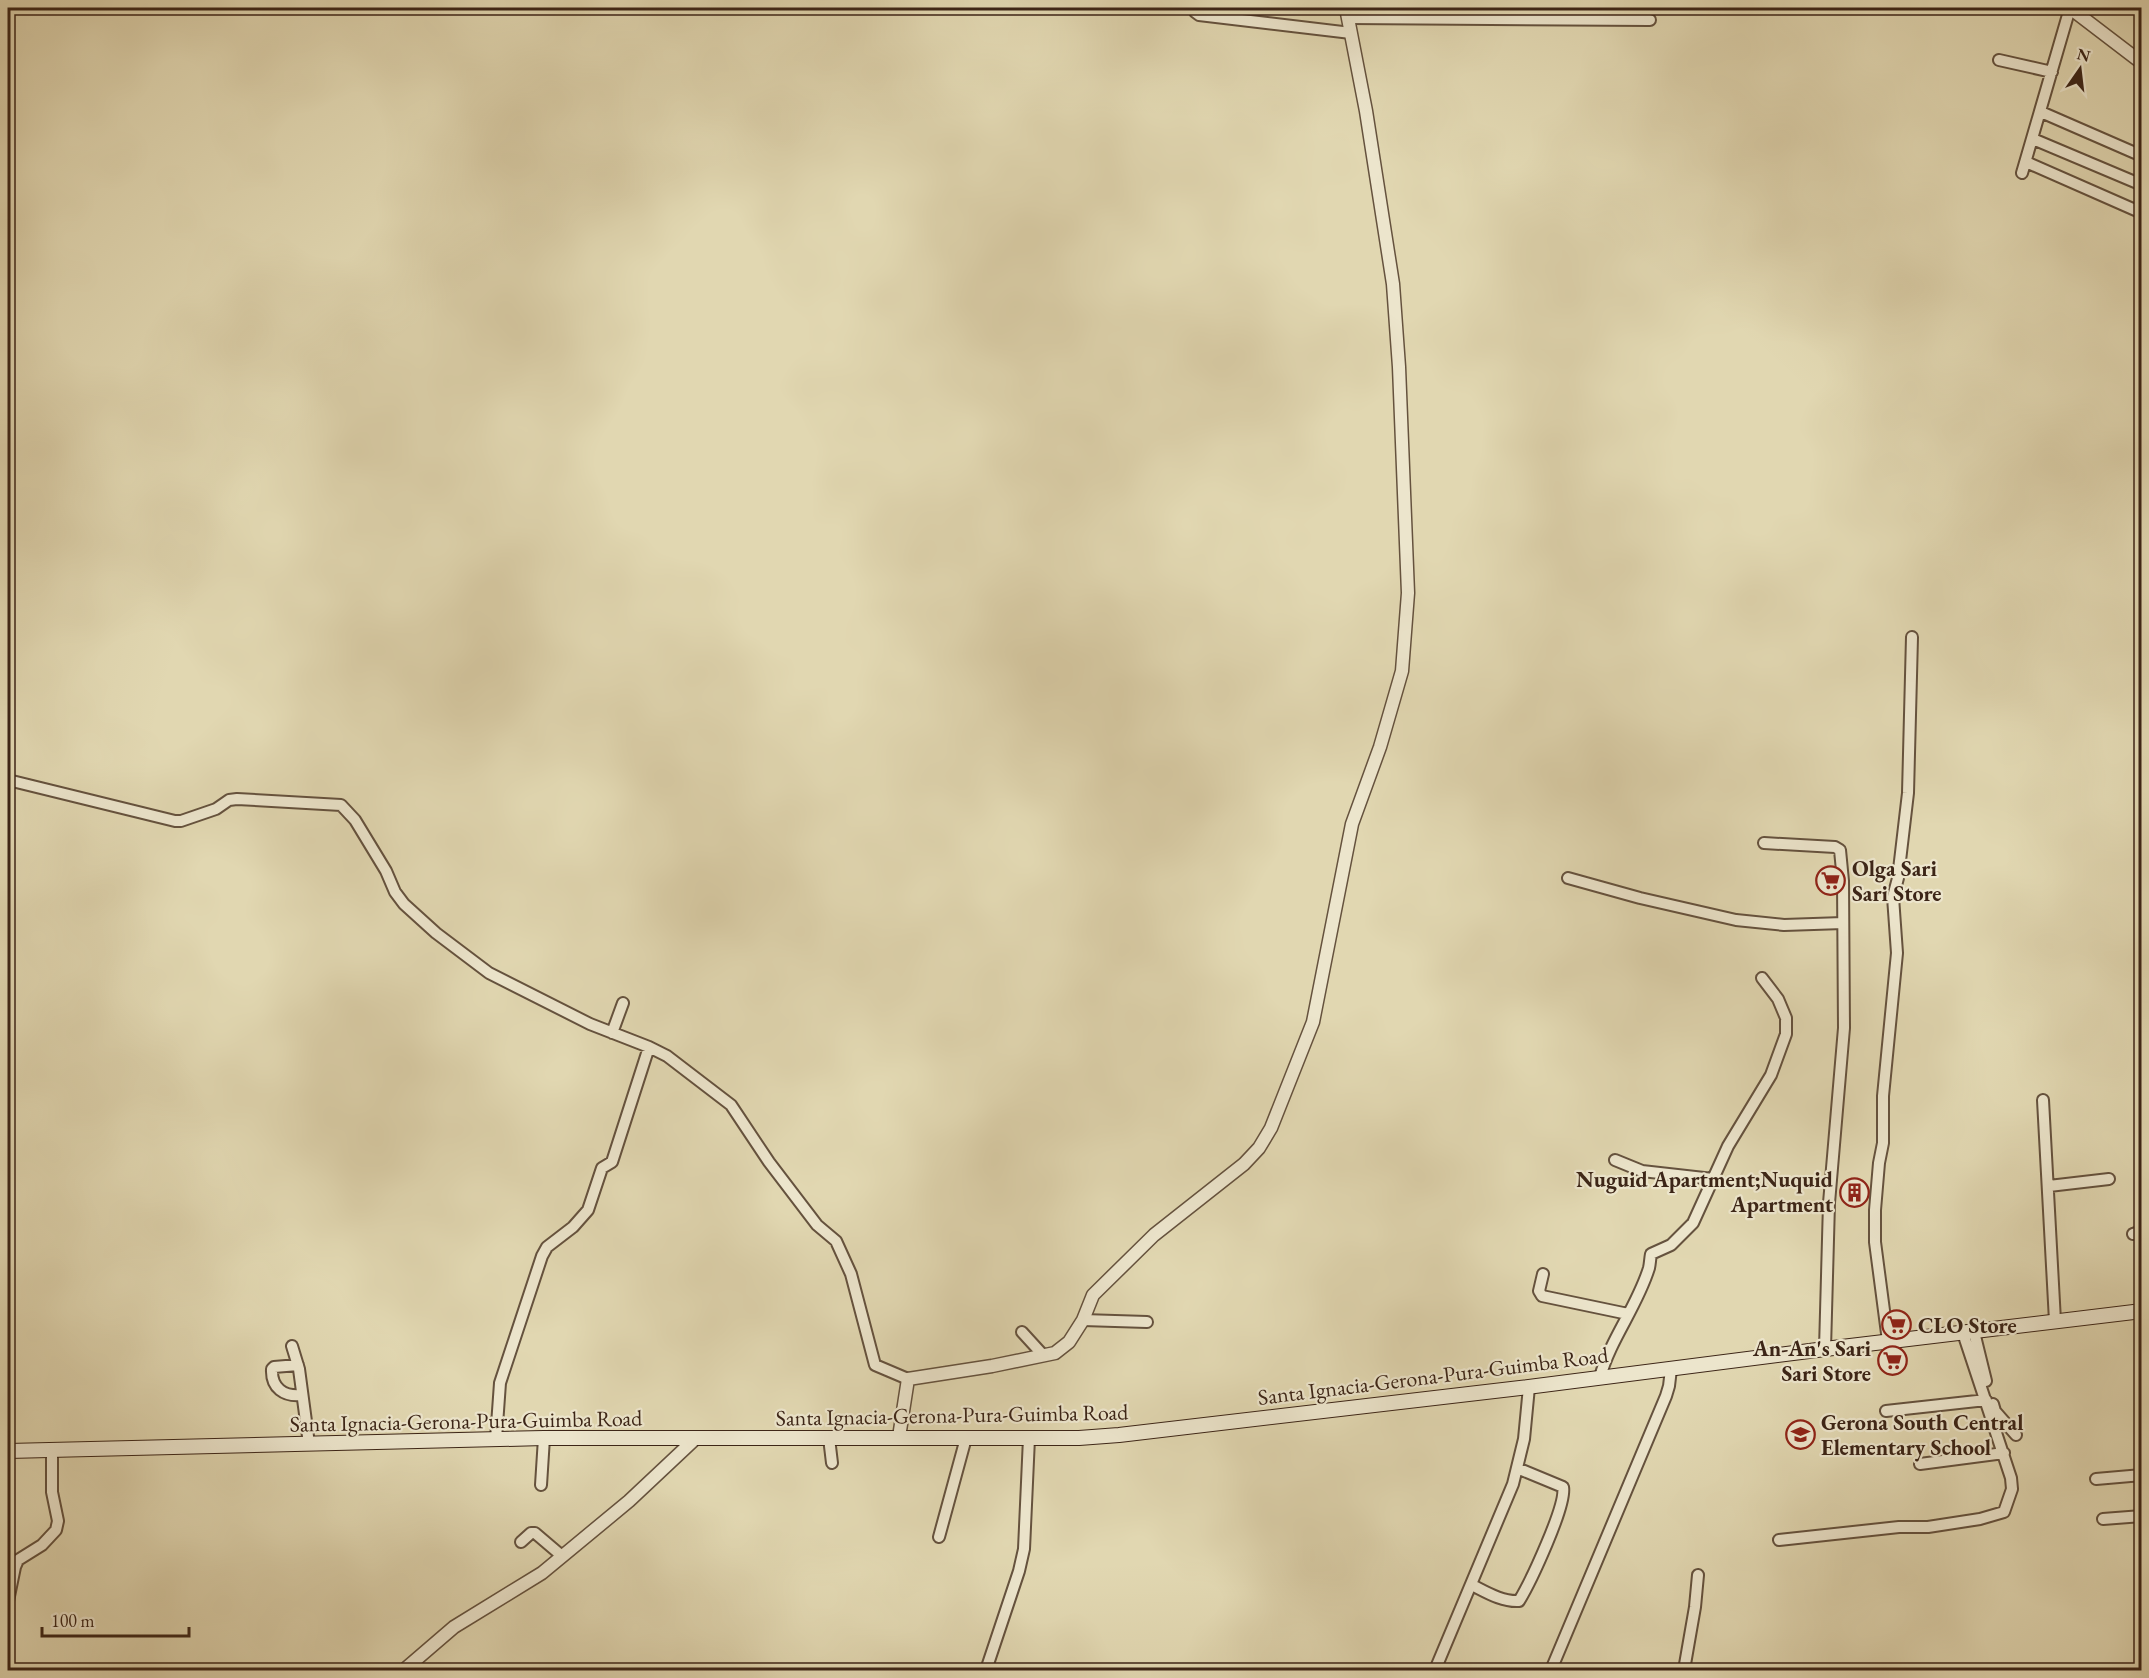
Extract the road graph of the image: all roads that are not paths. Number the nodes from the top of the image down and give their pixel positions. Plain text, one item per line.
1 (1194, 8) edge
2 (2070, 8) edge
3 (1347, 13) edge
4 (1650, 21) dead end
5 (1352, 33) junction
6 (1999, 60) dead end
7 (2142, 63) edge
8 (2052, 72) junction
9 (2041, 112) junction
10 (2033, 139) junction
11 (2142, 156) edge
12 (2142, 185) edge
13 (2142, 213) edge
14 (1912, 637) dead end
15 (8, 780) edge
16 (1764, 843) dead end
17 (1568, 878) dead end
18 (1843, 923) junction
19 (1762, 978) dead end
20 (623, 1003) dead end
21 (612, 1033) junction
22 (649, 1047) junction
23 (2043, 1100) dead end
24 (1615, 1160) dead end
25 (1713, 1179) junction
26 (2109, 1179) dead end
27 (2049, 1186) junction
28 (1543, 1274) dead end
29 (2142, 1311) edge
30 (1628, 1314) junction
31 (1083, 1320) junction
32 (2055, 1321) junction
33 (1146, 1322) dead end
34 (1022, 1332) dead end
35 (1968, 1332) junction
36 (1888, 1341) junction
37 (292, 1346) dead end
38 (1825, 1348) junction
39 (1043, 1355) junction
40 (298, 1365) junction
41 (1671, 1369) junction
42 (1600, 1377) junction
43 (908, 1378) junction
44 (1529, 1387) junction
45 (302, 1395) junction
46 (1986, 1400) junction
47 (1886, 1411) dead end
48 (2016, 1435) dead end
49 (899, 1437) junction
50 (544, 1438) junction
51 (829, 1438) junction
52 (966, 1438) junction
53 (1029, 1438) junction
54 (496, 1439) junction
55 (695, 1439) junction
56 (309, 1444) junction
57 (52, 1450) junction
58 (8, 1451) edge
59 (2004, 1453) junction
60 (832, 1463) dead end
61 (1920, 1464) dead end
62 (1517, 1468) junction
63 (2142, 1475) edge
64 (2096, 1479) dead end
65 (541, 1485) dead end
66 (2142, 1516) edge
67 (2103, 1519) dead end
68 (939, 1537) dead end
69 (1779, 1540) dead end
70 (521, 1542) dead end
71 (562, 1556) junction
72 (1698, 1575) dead end
73 (1472, 1585) junction
74 (8, 1601) edge
75 (404, 1671) edge
76 (986, 1671) edge
77 (1435, 1671) edge
78 (1551, 1671) edge
79 (1684, 1671) edge

1 - 5 street
2 - 7 street
2 - 8 street
3 - 4 street
3 - 5 street
5 - 31 street
6 - 8 street
8 - 9 street
9 - 10 street
9 - 11 street
10 - 12 street
10 - 13 street
14 - 36 street
15 - 21 street
16 - 18 street
17 - 18 street
18 - 38 street
19 - 25 street
20 - 21 street
21 - 22 street
22 - 43 street
22 - 54 street
23 - 27 street
24 - 25 street
25 - 30 street
26 - 27 street
27 - 32 street
28 - 30 street
29 - 32 main road, Santa Ignacia-Gerona-Pura-Guimba Road
30 - 42 street
31 - 33 street
31 - 39 street
32 - 35 main road, Santa Ignacia-Gerona-Pura-Guimba Road
34 - 39 street
35 - 36 main road, Santa Ignacia-Gerona-Pura-Guimba Road
35 - 46 street
35 - 48 street
36 - 38 main road, Santa Ignacia-Gerona-Pura-Guimba Road
37 - 40 street
38 - 41 main road, Santa Ignacia-Gerona-Pura-Guimba Road
39 - 43 street
40 - 45 street
40 - 45 street
41 - 42 main road, Santa Ignacia-Gerona-Pura-Guimba Road
41 - 78 street
42 - 44 main road, Santa Ignacia-Gerona-Pura-Guimba Road
43 - 49 street
44 - 53 main road, Santa Ignacia-Gerona-Pura-Guimba Road
44 - 62 street
45 - 56 street
46 - 47 street
46 - 59 street
49 - 51 main road, Santa Ignacia-Gerona-Pura-Guimba Road
49 - 52 main road, Santa Ignacia-Gerona-Pura-Guimba Road
50 - 54 main road, Santa Ignacia-Gerona-Pura-Guimba Road
50 - 55 main road, Santa Ignacia-Gerona-Pura-Guimba Road
50 - 65 street
51 - 55 main road, Santa Ignacia-Gerona-Pura-Guimba Road
51 - 60 street
52 - 53 main road, Santa Ignacia-Gerona-Pura-Guimba Road
52 - 68 street
53 - 76 street
54 - 56 main road, Santa Ignacia-Gerona-Pura-Guimba Road
55 - 71 street
56 - 57 main road, Santa Ignacia-Gerona-Pura-Guimba Road
57 - 58 main road, Santa Ignacia-Gerona-Pura-Guimba Road
57 - 74 street
59 - 61 street
59 - 69 street
62 - 73 street
62 - 73 street
63 - 64 street
66 - 67 street
70 - 71 street
71 - 75 street
72 - 79 street
73 - 77 street

